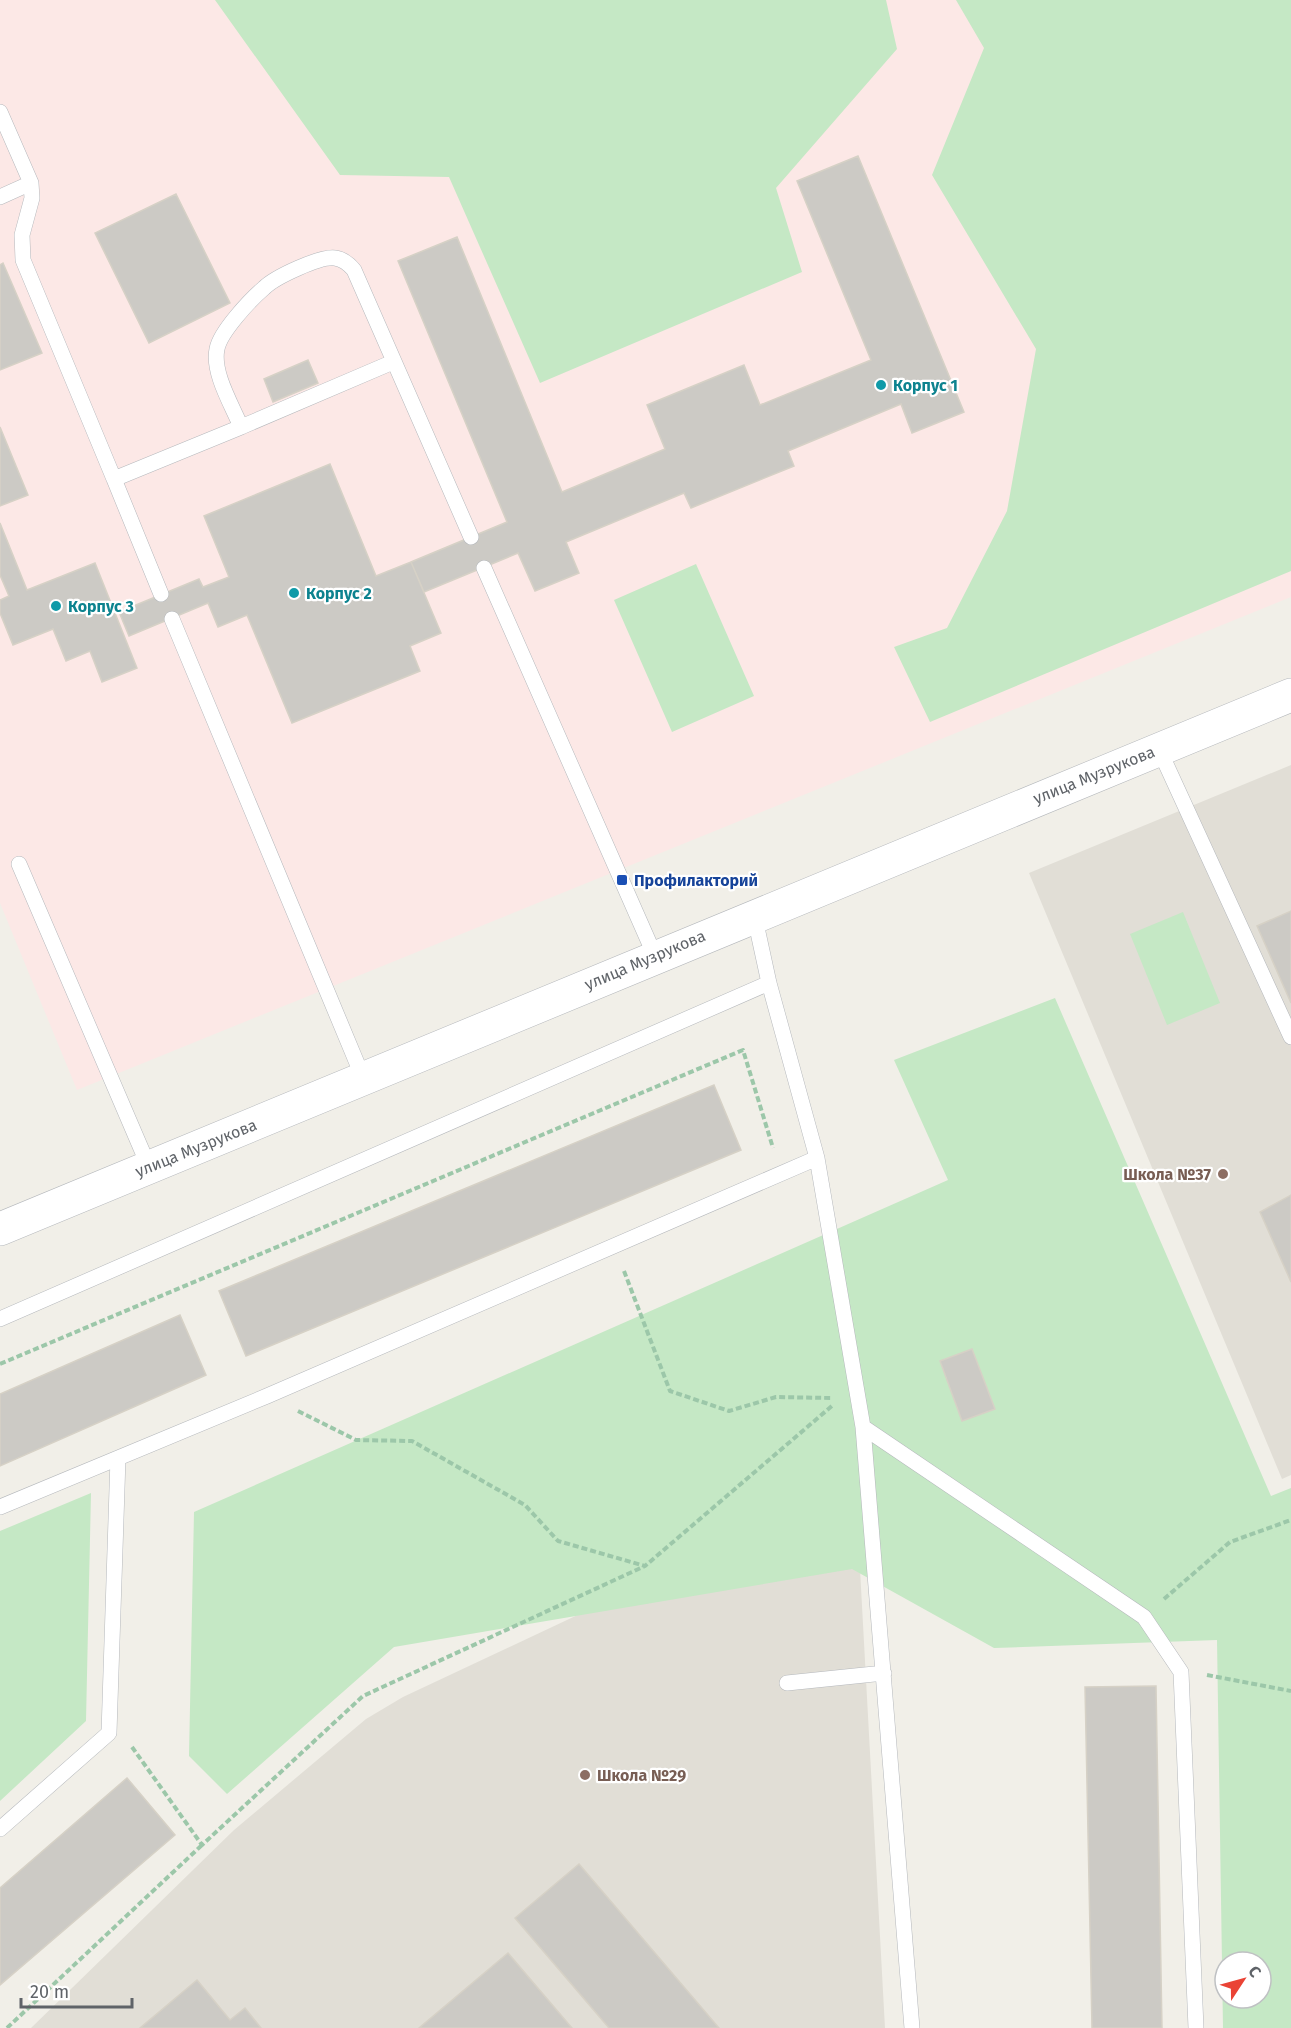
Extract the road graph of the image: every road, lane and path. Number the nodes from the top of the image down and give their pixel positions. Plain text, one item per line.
1 (0, 112) edge
2 (31, 183) junction
3 (0, 197) edge
4 (393, 362) junction
5 (241, 427) junction
6 (114, 479) junction
7 (471, 537) dead end
8 (484, 568) dead end
9 (161, 594) dead end
10 (172, 619) dead end
11 (1291, 695) edge
12 (1159, 749) junction
13 (19, 864) dead end
14 (754, 914) junction
15 (654, 956) junction
16 (769, 983) junction
17 (1291, 1037) edge
18 (364, 1080) junction
19 (817, 1158) junction
20 (777, 1160) dead end
21 (149, 1167) junction
22 (0, 1229) edge
23 (615, 1247) junction
24 (0, 1318) edge
25 (0, 1364) edge
26 (267, 1396) junction
27 (863, 1427) junction
28 (118, 1458) junction
29 (0, 1507) edge
30 (1291, 1520) edge
31 (645, 1566) junction
32 (1144, 1617) junction
33 (884, 1672) junction
34 (1202, 1674) dead end
35 (787, 1683) dead end
36 (1291, 1691) edge
37 (125, 1737) dead end
38 (0, 1829) edge
39 (202, 1845) junction
40 (7, 2028) edge
41 (912, 2028) edge
42 (1196, 2028) edge

1 - 2 lane
2 - 3 lane
2 - 6 lane
4 - 5 lane
4 - 5 lane
4 - 7 lane
5 - 6 lane
6 - 9 lane
8 - 15 lane
10 - 18 lane
11 - 12 street, улица Музрукова
12 - 14 street, улица Музрукова
12 - 17 lane
13 - 21 lane
14 - 15 street, улица Музрукова
14 - 16 lane
15 - 18 street, улица Музрукова
16 - 19 lane
16 - 24 lane
18 - 21 street, улица Музрукова
19 - 23 lane
19 - 27 lane
20 - 25 path
21 - 22 street, улица Музрукова
23 - 26 lane
23 - 31 path
26 - 28 lane
26 - 31 path
27 - 32 lane
27 - 33 lane
28 - 29 lane
28 - 38 lane
30 - 32 path
31 - 39 path
32 - 42 lane
33 - 35 lane
33 - 41 lane
34 - 36 path
37 - 39 path
39 - 40 path

